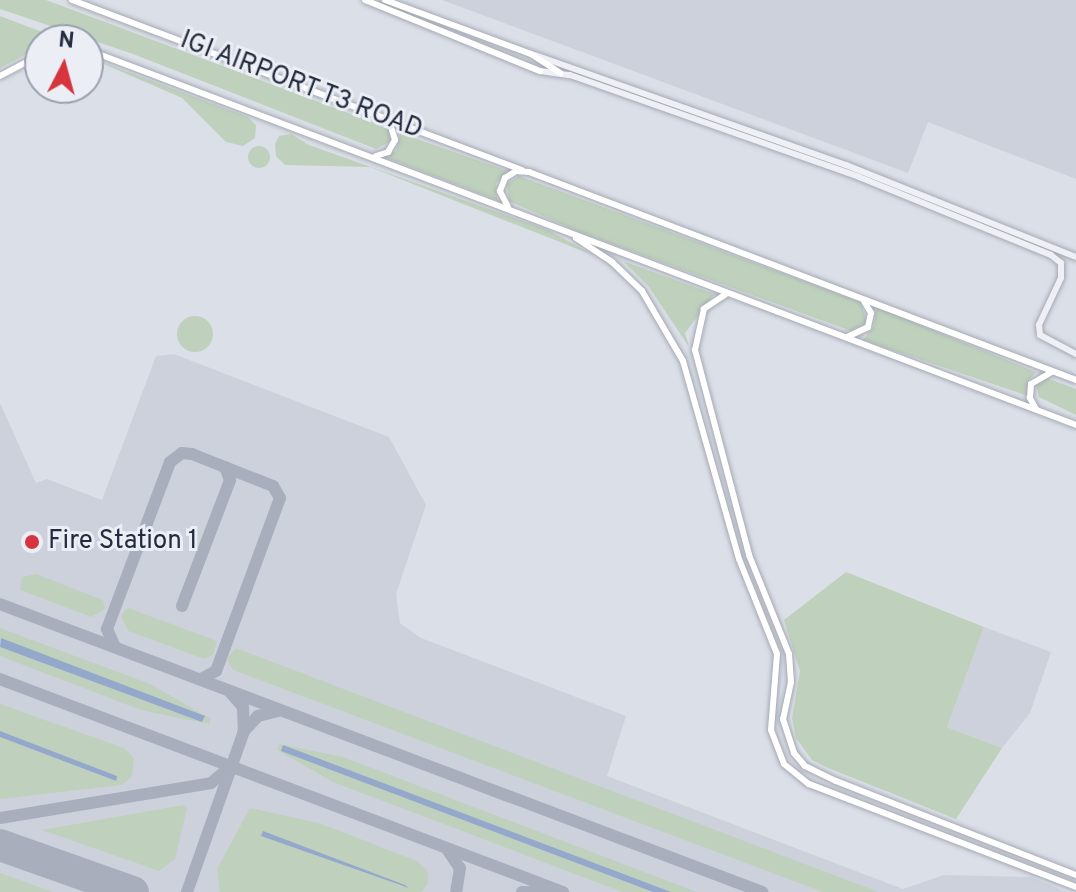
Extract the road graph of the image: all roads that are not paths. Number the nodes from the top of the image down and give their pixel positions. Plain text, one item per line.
1 (72, 0) edge
2 (365, 0) edge
3 (385, 0) edge
4 (531, 54) junction
5 (104, 56) edge
6 (24, 63) edge
7 (540, 71) joint
8 (560, 73) junction
9 (0, 76) edge
10 (383, 116) junction
11 (368, 155) junction
12 (529, 172) junction
13 (515, 211) junction
14 (559, 228) junction
15 (1076, 257) edge
16 (734, 295) junction
17 (858, 297) junction
18 (843, 336) junction
19 (1076, 354) edge
20 (1058, 373) junction
21 (1076, 380) edge
22 (1043, 412) junction
23 (1076, 425) edge
24 (1076, 875) edge
25 (1076, 887) edge

1 - 10 main road, IGI AIRPORT T3 ROAD
2 - 7 main road
3 - 4 main road
4 - 8 main road
4 - 15 street
5 - 11 main road
6 - 9 main road
7 - 8 street
8 - 19 street
10 - 11 main road
10 - 12 main road, IGI AIRPORT T3 ROAD
11 - 13 main road
12 - 13 main road
12 - 17 main road, IGI AIRPORT T3 ROAD
13 - 14 main road
14 - 16 main road
14 - 25 main road
16 - 18 main road
16 - 24 main road
17 - 18 main road
17 - 20 main road
18 - 22 main road
20 - 21 main road
20 - 22 main road
22 - 23 main road

